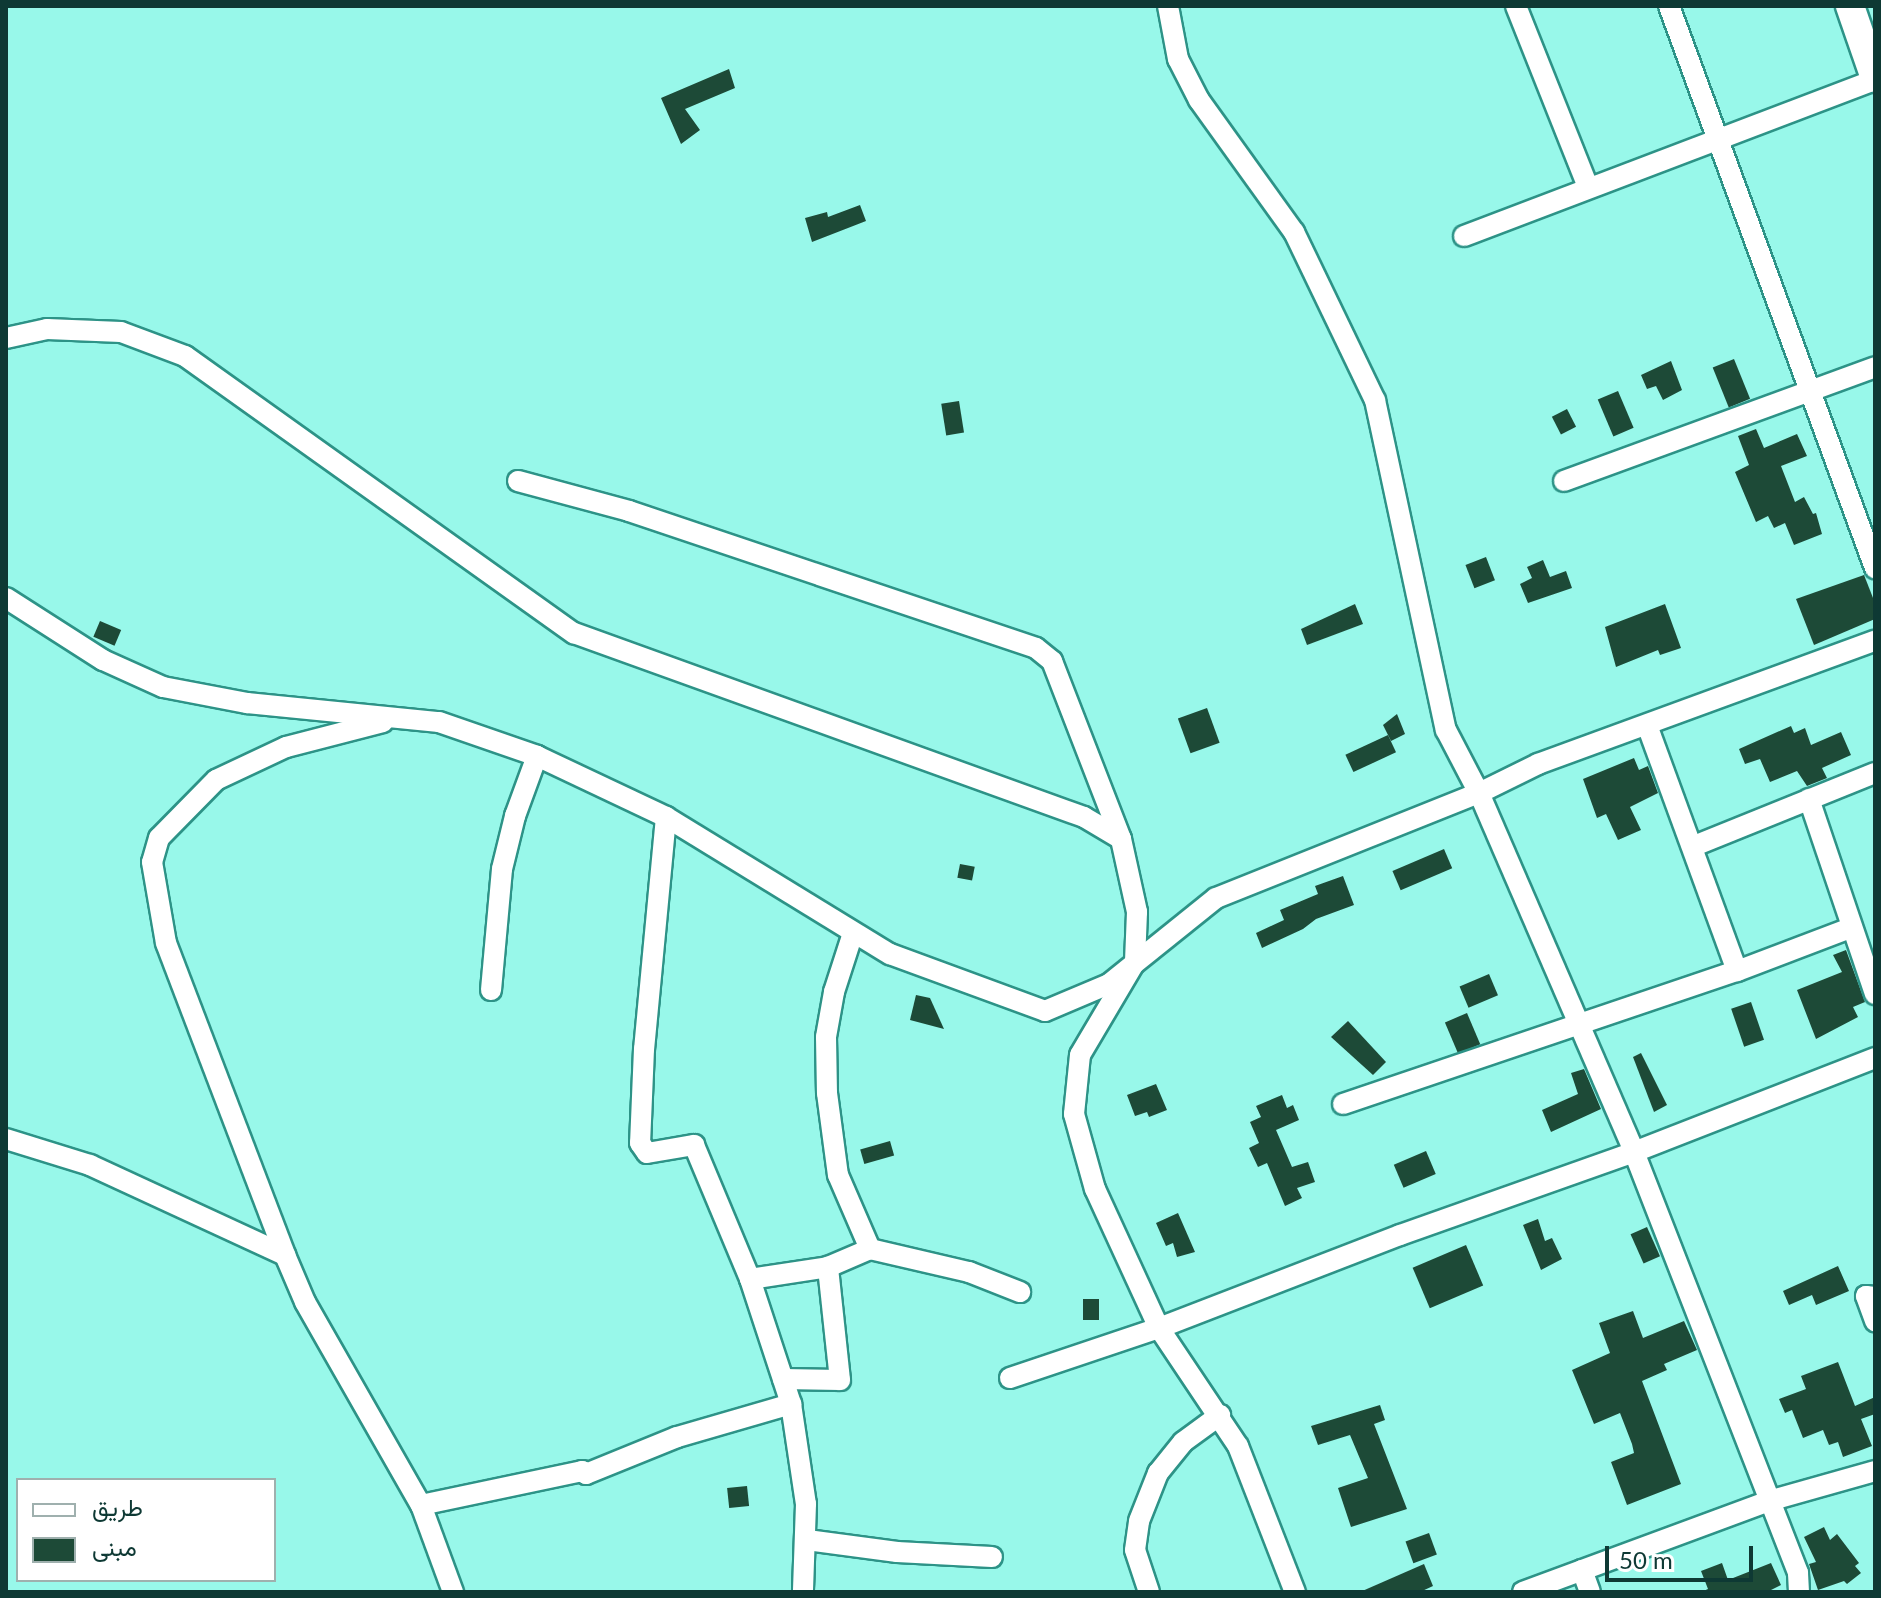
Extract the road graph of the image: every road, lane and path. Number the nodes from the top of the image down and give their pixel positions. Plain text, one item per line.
1 (1168, 6) edge
2 (1516, 6) edge
3 (1669, 6) edge
4 (1850, 6) edge
5 (1875, 79) edge
6 (1718, 142) junction
7 (1588, 187) junction
8 (1464, 236) dead end
9 (6, 338) edge
10 (1875, 367) edge
11 (1811, 390) junction
12 (518, 481) dead end
13 (1564, 481) dead end
14 (1875, 568) edge
15 (6, 598) edge
16 (1875, 641) edge
17 (439, 722) junction
18 (1647, 725) junction
19 (537, 756) junction
20 (1875, 773) edge
21 (1479, 793) junction
22 (1809, 799) junction
23 (666, 817) junction
24 (1121, 839) junction
25 (1694, 846) junction
26 (1850, 928) junction
27 (853, 933) junction
28 (1135, 962) junction
29 (1737, 971) junction
30 (491, 990) dead end
31 (1875, 994) edge
32 (1579, 1024) junction
33 (1875, 1058) edge
34 (1343, 1104) dead end
35 (6, 1139) edge
36 (1634, 1152) junction
37 (870, 1249) junction
38 (285, 1255) junction
39 (828, 1267) junction
40 (750, 1279) junction
41 (1020, 1292) dead end
42 (1875, 1297) edge
43 (1875, 1321) edge
44 (1159, 1328) junction
45 (1010, 1378) dead end
46 (783, 1379) junction
47 (791, 1404) junction
48 (1220, 1415) junction
49 (1875, 1471) edge
50 (1769, 1501) junction
51 (421, 1505) junction
52 (807, 1540) junction
53 (992, 1557) dead end
54 (1582, 1570) junction
55 (453, 1592) edge
56 (803, 1592) edge
57 (1149, 1592) edge
58 (1295, 1592) edge
59 (1523, 1592) edge
60 (1590, 1592) edge
61 (1799, 1592) edge

1 - 21 street
2 - 7 street
3 - 6 street
4 - 5 street
5 - 6 street
6 - 7 street
6 - 11 street
7 - 8 street
9 - 24 street
10 - 11 street
11 - 13 street
11 - 14 street
12 - 24 street
15 - 17 street
16 - 18 street
17 - 19 street
17 - 38 street
18 - 21 street
18 - 25 street
19 - 23 street
19 - 30 street
20 - 22 street
21 - 28 street
21 - 32 street
22 - 25 street
22 - 26 street
23 - 27 street
23 - 40 street
24 - 28 street
25 - 29 street
26 - 29 street
26 - 31 street
27 - 28 street
27 - 37 street
28 - 44 street
29 - 32 street
32 - 34 street
32 - 36 street
33 - 36 street
35 - 38 street
36 - 44 street
36 - 50 street
37 - 39 street
37 - 41 street
38 - 51 street
39 - 40 street
39 - 46 street
40 - 46 street
42 - 43 street
44 - 45 street
44 - 48 street
46 - 47 street
47 - 51 street
47 - 52 street
48 - 57 street
48 - 58 street
49 - 50 street
50 - 54 street
50 - 61 street
51 - 55 street
52 - 53 street
52 - 56 street
54 - 59 street
54 - 60 street

